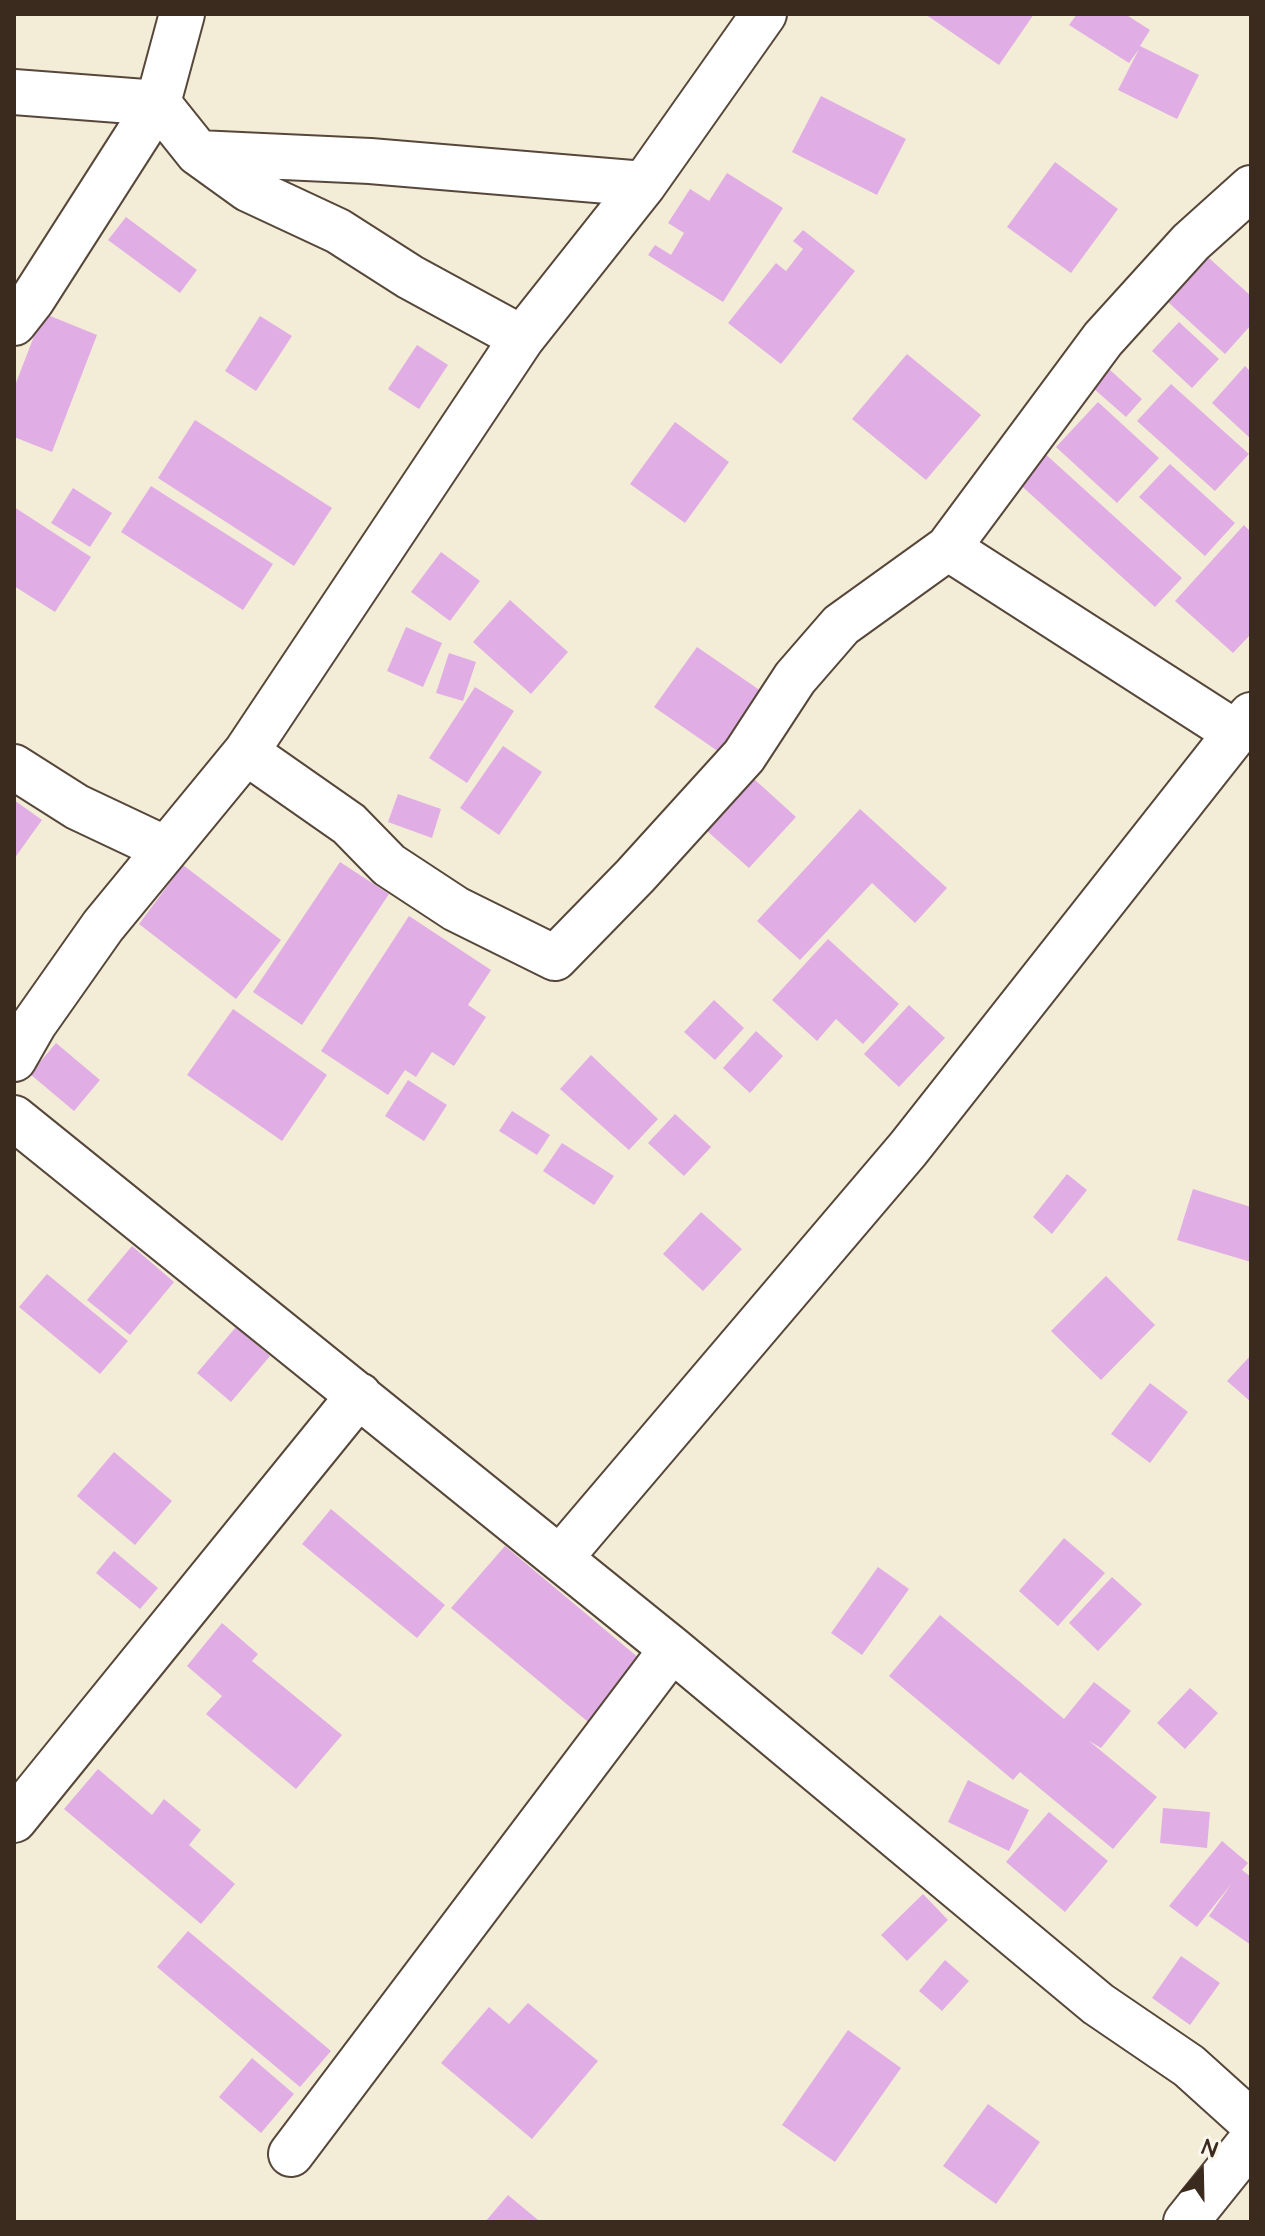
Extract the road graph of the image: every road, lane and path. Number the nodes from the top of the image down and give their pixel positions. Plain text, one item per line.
1 (182, 14) edge
2 (764, 14) edge
3 (14, 92) edge
4 (158, 103) junction
5 (198, 153) junction
6 (644, 184) junction
7 (1251, 188) edge
8 (14, 323) edge
9 (522, 338) junction
10 (948, 548) junction
11 (1243, 724) edge
12 (246, 752) junction
13 (14, 767) edge
14 (166, 849) junction
15 (14, 1059) edge
16 (14, 1118) edge
17 (359, 1395) junction
18 (560, 1558) junction
19 (672, 1649) junction
20 (14, 1820) edge
21 (1251, 2122) edge
22 (1251, 2141) edge
23 (291, 2154) dead end
24 (1186, 2222) edge

1 - 4 street
2 - 6 street
3 - 4 street
4 - 5 street
4 - 8 street
5 - 6 street
5 - 9 street
6 - 9 street
7 - 10 street
9 - 12 street
10 - 11 street
10 - 12 street
11 - 18 street
12 - 14 street
13 - 14 street
14 - 15 street
16 - 17 street
17 - 18 street
17 - 20 street
18 - 19 street
19 - 21 street
19 - 23 street
22 - 24 street

